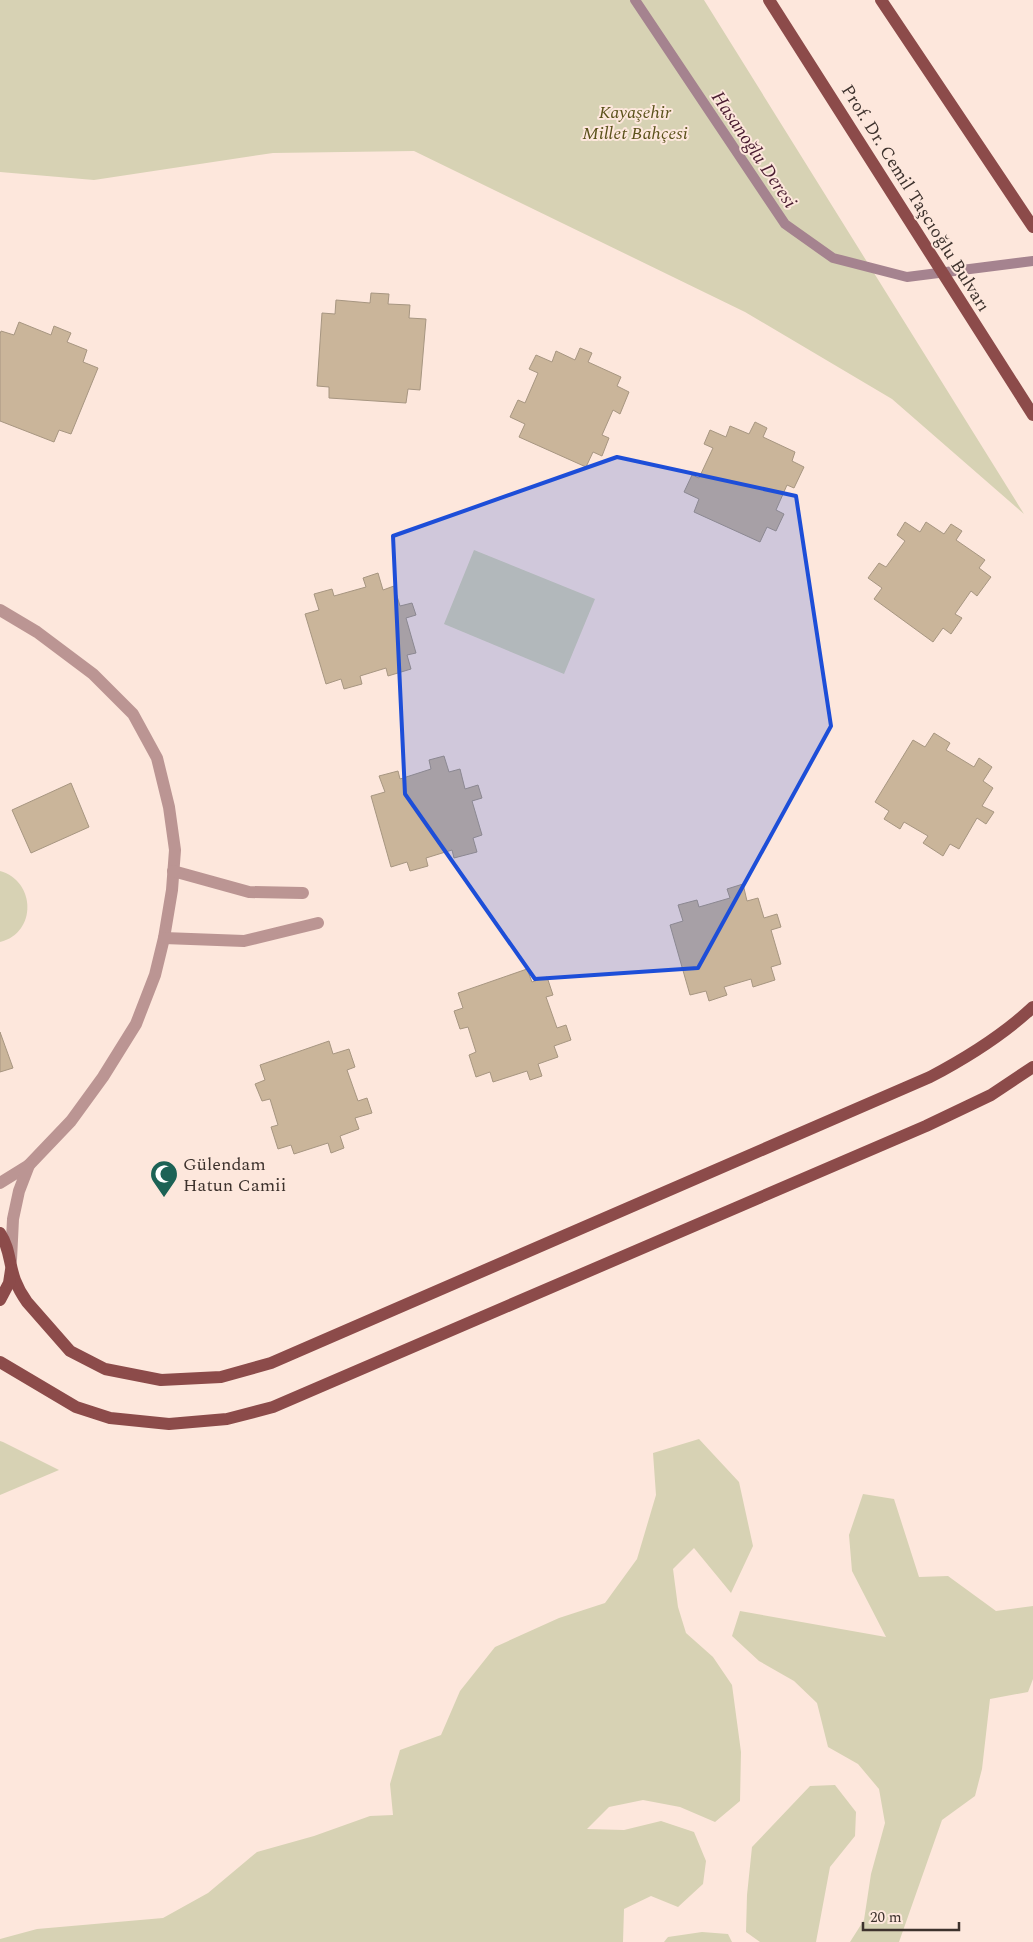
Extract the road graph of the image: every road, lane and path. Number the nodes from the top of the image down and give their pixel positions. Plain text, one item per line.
1 (769, 0) edge
2 (881, 0) edge
3 (1033, 227) edge
4 (1033, 415) edge
5 (0, 610) edge
6 (174, 871) junction
7 (304, 893) dead end
8 (318, 923) dead end
9 (164, 938) junction
10 (1033, 1007) edge
11 (1033, 1067) edge
12 (29, 1165) junction
13 (0, 1183) edge
14 (0, 1233) edge
15 (11, 1266) junction
16 (0, 1300) edge
17 (0, 1362) edge

1 - 4 main road, Prof. Dr. Cemil Taşcıoğlu Bulvarı
2 - 3 main road
5 - 6 street
6 - 7 street
6 - 9 street
8 - 9 street
9 - 12 street
10 - 15 main road
11 - 17 main road
12 - 13 street
12 - 15 street
14 - 15 main road
15 - 16 main road

